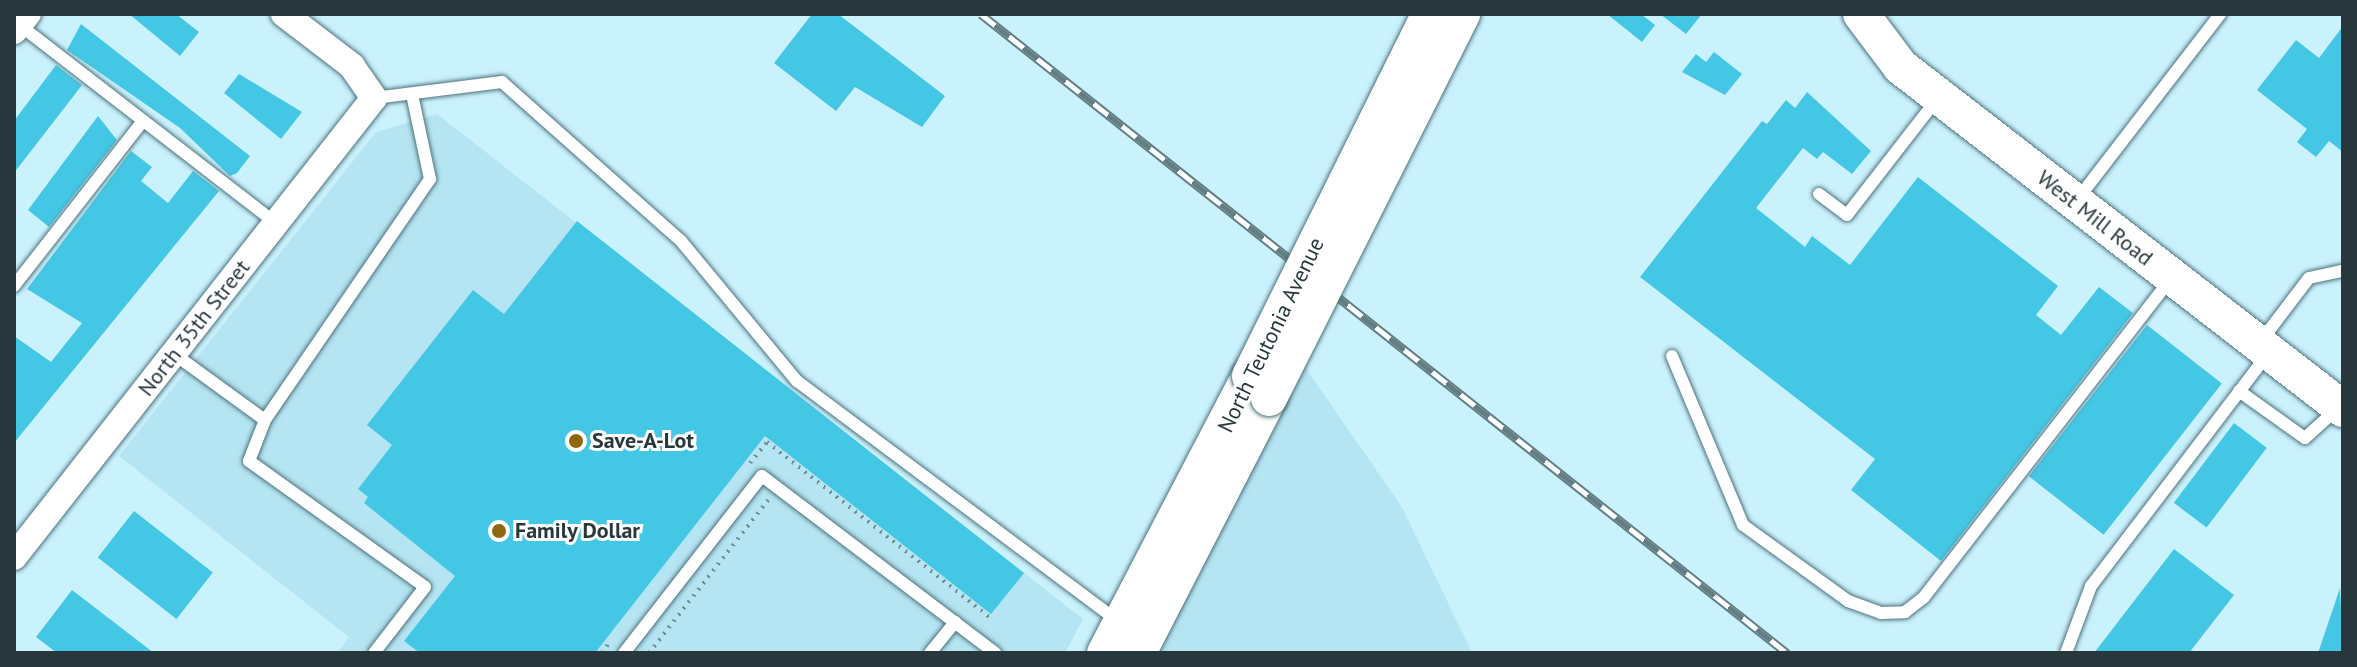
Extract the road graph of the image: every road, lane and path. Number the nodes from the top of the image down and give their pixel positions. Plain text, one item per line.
1 (284, 14) edge
2 (1430, 14) edge
3 (1462, 14) edge
4 (1861, 14) edge
5 (2201, 14) edge
6 (2214, 17) edge
7 (19, 23) edge
8 (1939, 97) junction
9 (374, 98) junction
10 (413, 99) junction
11 (143, 121) junction
12 (1819, 194) dead end
13 (2075, 202) junction
14 (276, 223) junction
15 (2343, 271) edge
16 (2172, 277) junction
17 (14, 286) edge
18 (2264, 348) junction
19 (174, 354) junction
20 (1672, 356) dead end
21 (1260, 387) junction
22 (2239, 391) junction
23 (2341, 408) edge
24 (265, 420) junction
25 (748, 467) dead end
26 (778, 488) junction
27 (14, 557) edge
28 (989, 617) dead end
29 (955, 622) junction
30 (612, 641) dead end
31 (1127, 642) edge
32 (374, 653) edge
33 (602, 653) edge
34 (624, 653) edge
35 (649, 653) edge
36 (930, 653) edge
37 (995, 653) edge
38 (2066, 653) edge

1 - 9 street
2 - 21 main road, North Teutonia Avenue, bridge
3 - 21 main road, North Teutonia Avenue, bridge
4 - 8 main road, West Mill Road
5 - 6 lane
6 - 13 lane
7 - 11 lane
8 - 12 lane
8 - 13 main road, West Mill Road
9 - 10 lane
9 - 14 street, North 35th Street
10 - 24 lane
10 - 31 lane
11 - 14 lane
11 - 17 lane
13 - 16 main road, West Mill Road
14 - 19 street, North 35th Street
15 - 18 lane
16 - 18 main road, West Mill Road
16 - 20 lane
18 - 22 lane
18 - 23 main road, West Mill Road
19 - 24 lane
19 - 27 street, North 35th Street
21 - 31 main road, North Teutonia Avenue
22 - 23 lane
22 - 38 lane
24 - 32 lane
25 - 28 path
26 - 29 lane
26 - 34 lane
26 - 35 path
29 - 36 lane
29 - 37 lane
30 - 33 path

